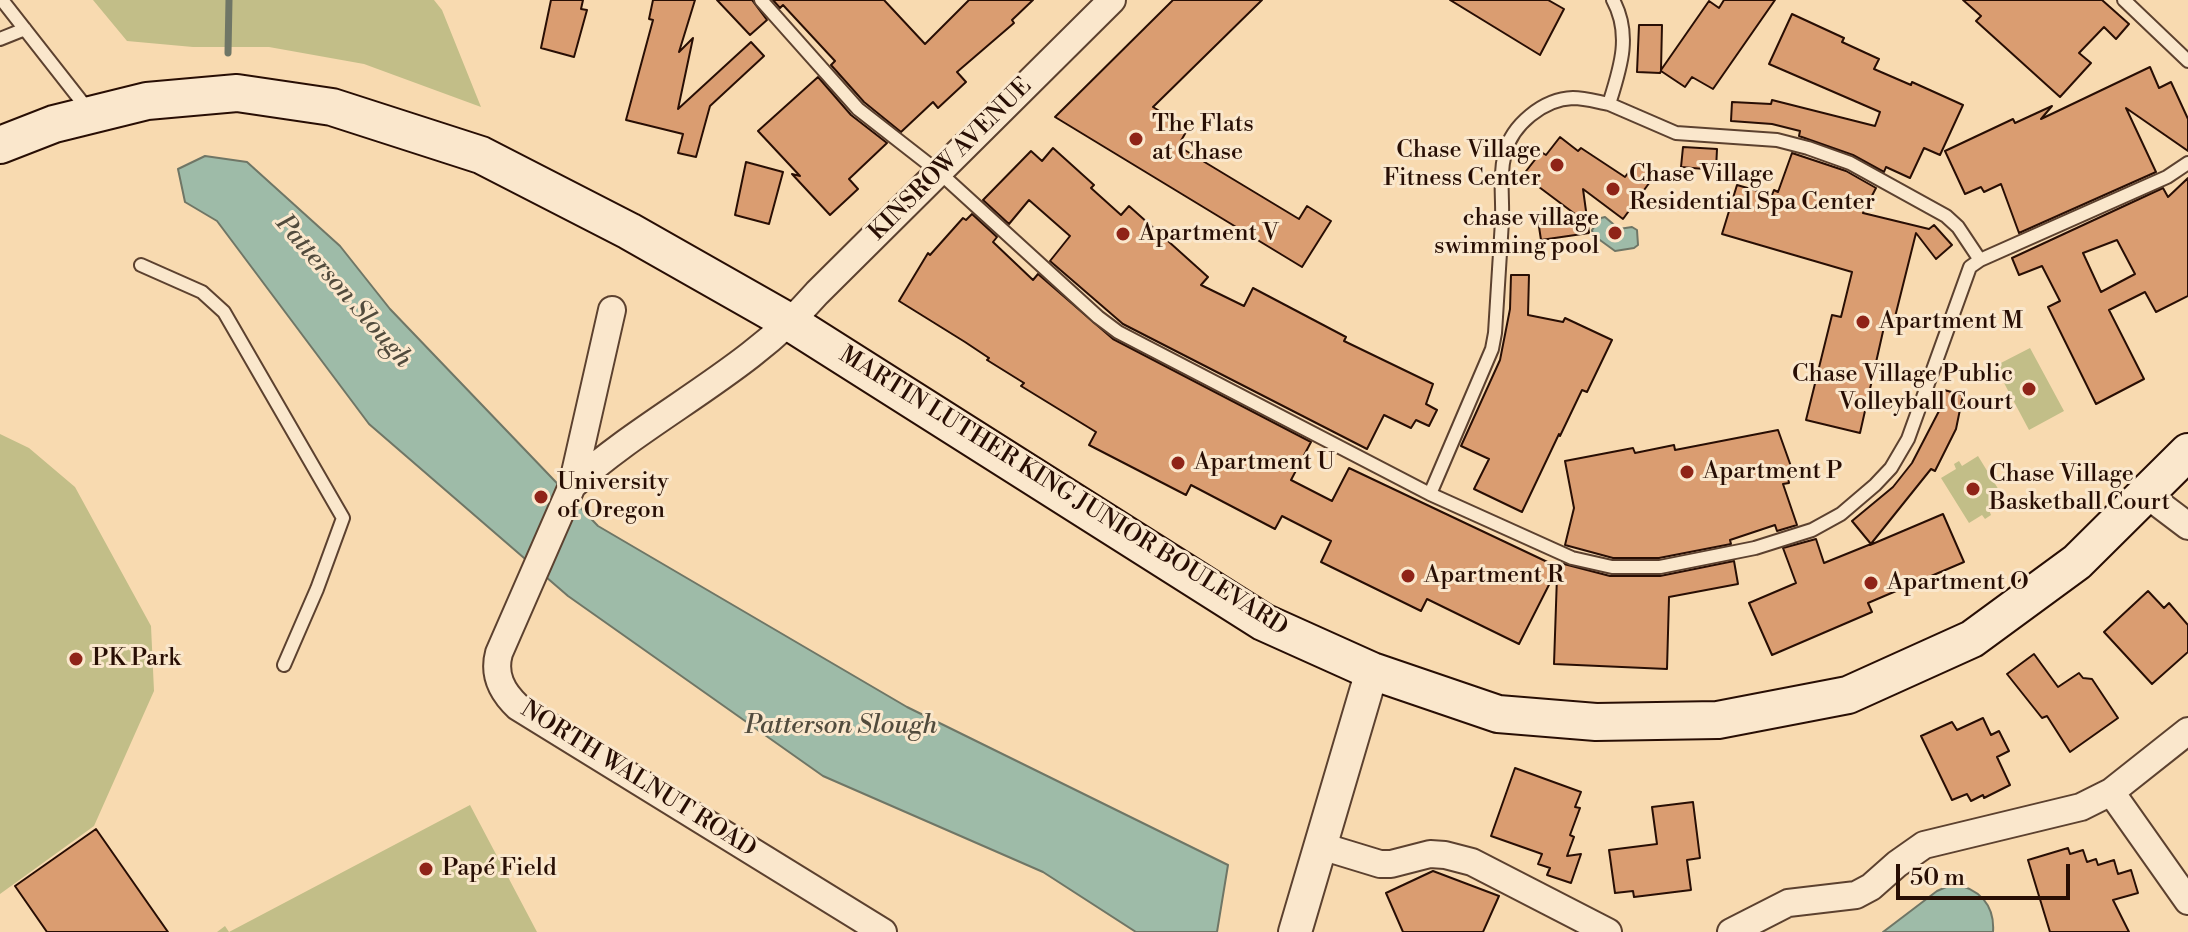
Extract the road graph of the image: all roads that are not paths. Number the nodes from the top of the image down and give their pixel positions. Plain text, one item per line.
1 (2, 0) edge
2 (761, 0) edge
3 (1613, 0) edge
4 (2124, 0) edge
5 (1099, 7) edge
6 (25, 29) junction
7 (0, 39) edge
8 (2188, 61) edge
9 (1609, 104) junction
10 (92, 115) junction
11 (0, 145) edge
12 (2188, 163) edge
13 (940, 173) junction
14 (1980, 260) junction
15 (141, 265) dead end
16 (612, 310) dead end
17 (791, 323) junction
18 (2188, 452) edge
19 (572, 486) junction
20 (1430, 494) junction
21 (2147, 495) junction
22 (2188, 526) edge
23 (284, 665) dead end
24 (1372, 671) junction
25 (2188, 731) edge
26 (2111, 792) junction
27 (1321, 846) junction
28 (2188, 901) edge
29 (883, 932) edge
30 (1295, 932) edge
31 (1608, 932) edge
32 (1731, 932) edge

1 - 6 lane
2 - 13 lane
3 - 9 lane
4 - 8 lane
5 - 13 street, KINSROW AVENUE
6 - 7 lane
6 - 10 lane
9 - 14 lane
9 - 20 lane
10 - 11 main road, MARTIN LUTHER KING JUNIOR BOULEVARD
10 - 17 main road, MARTIN LUTHER KING JUNIOR BOULEVARD
12 - 14 lane
13 - 17 street, KINSROW AVENUE
13 - 20 lane
14 - 20 lane
15 - 23 lane
16 - 19 street, NORTH WALNUT ROAD
17 - 19 street, NORTH WALNUT ROAD
17 - 24 main road, MARTIN LUTHER KING JUNIOR BOULEVARD
18 - 21 main road, MARTIN LUTHER KING JUNIOR BOULEVARD
19 - 29 street, NORTH WALNUT ROAD
21 - 22 street
21 - 24 main road, MARTIN LUTHER KING JUNIOR BOULEVARD
24 - 27 street
25 - 26 street
26 - 28 street
26 - 32 street
27 - 30 street
27 - 31 street

